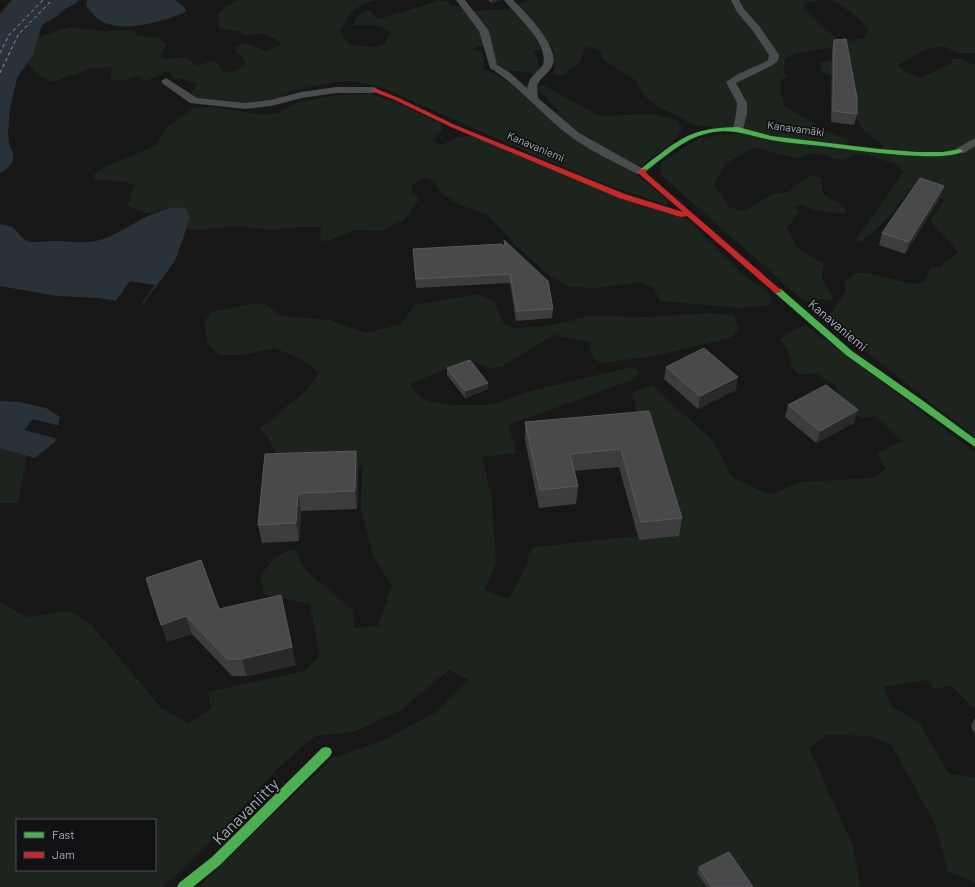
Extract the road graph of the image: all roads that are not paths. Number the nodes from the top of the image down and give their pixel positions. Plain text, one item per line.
1 (460, 0) edge
2 (508, 0) edge
3 (735, 0) edge
4 (166, 81) dead end
5 (374, 90) joint
6 (533, 99) junction
7 (738, 129) junction
8 (975, 141) edge
9 (960, 151) joint
10 (641, 172) junction
11 (691, 217) junction
12 (975, 444) edge
13 (326, 752) dead end
14 (182, 887) edge

1 - 6 lane
2 - 6 lane
3 - 7 lane
4 - 5 lane
5 - 11 street, Kanavaniemi
6 - 10 lane
7 - 9 street, Kanavamäki
7 - 10 street, Kanavamäki
8 - 9 lane
10 - 11 street, Kanavaniemi
11 - 12 street, Kanavaniemi
13 - 14 street, Kanavaniitty

